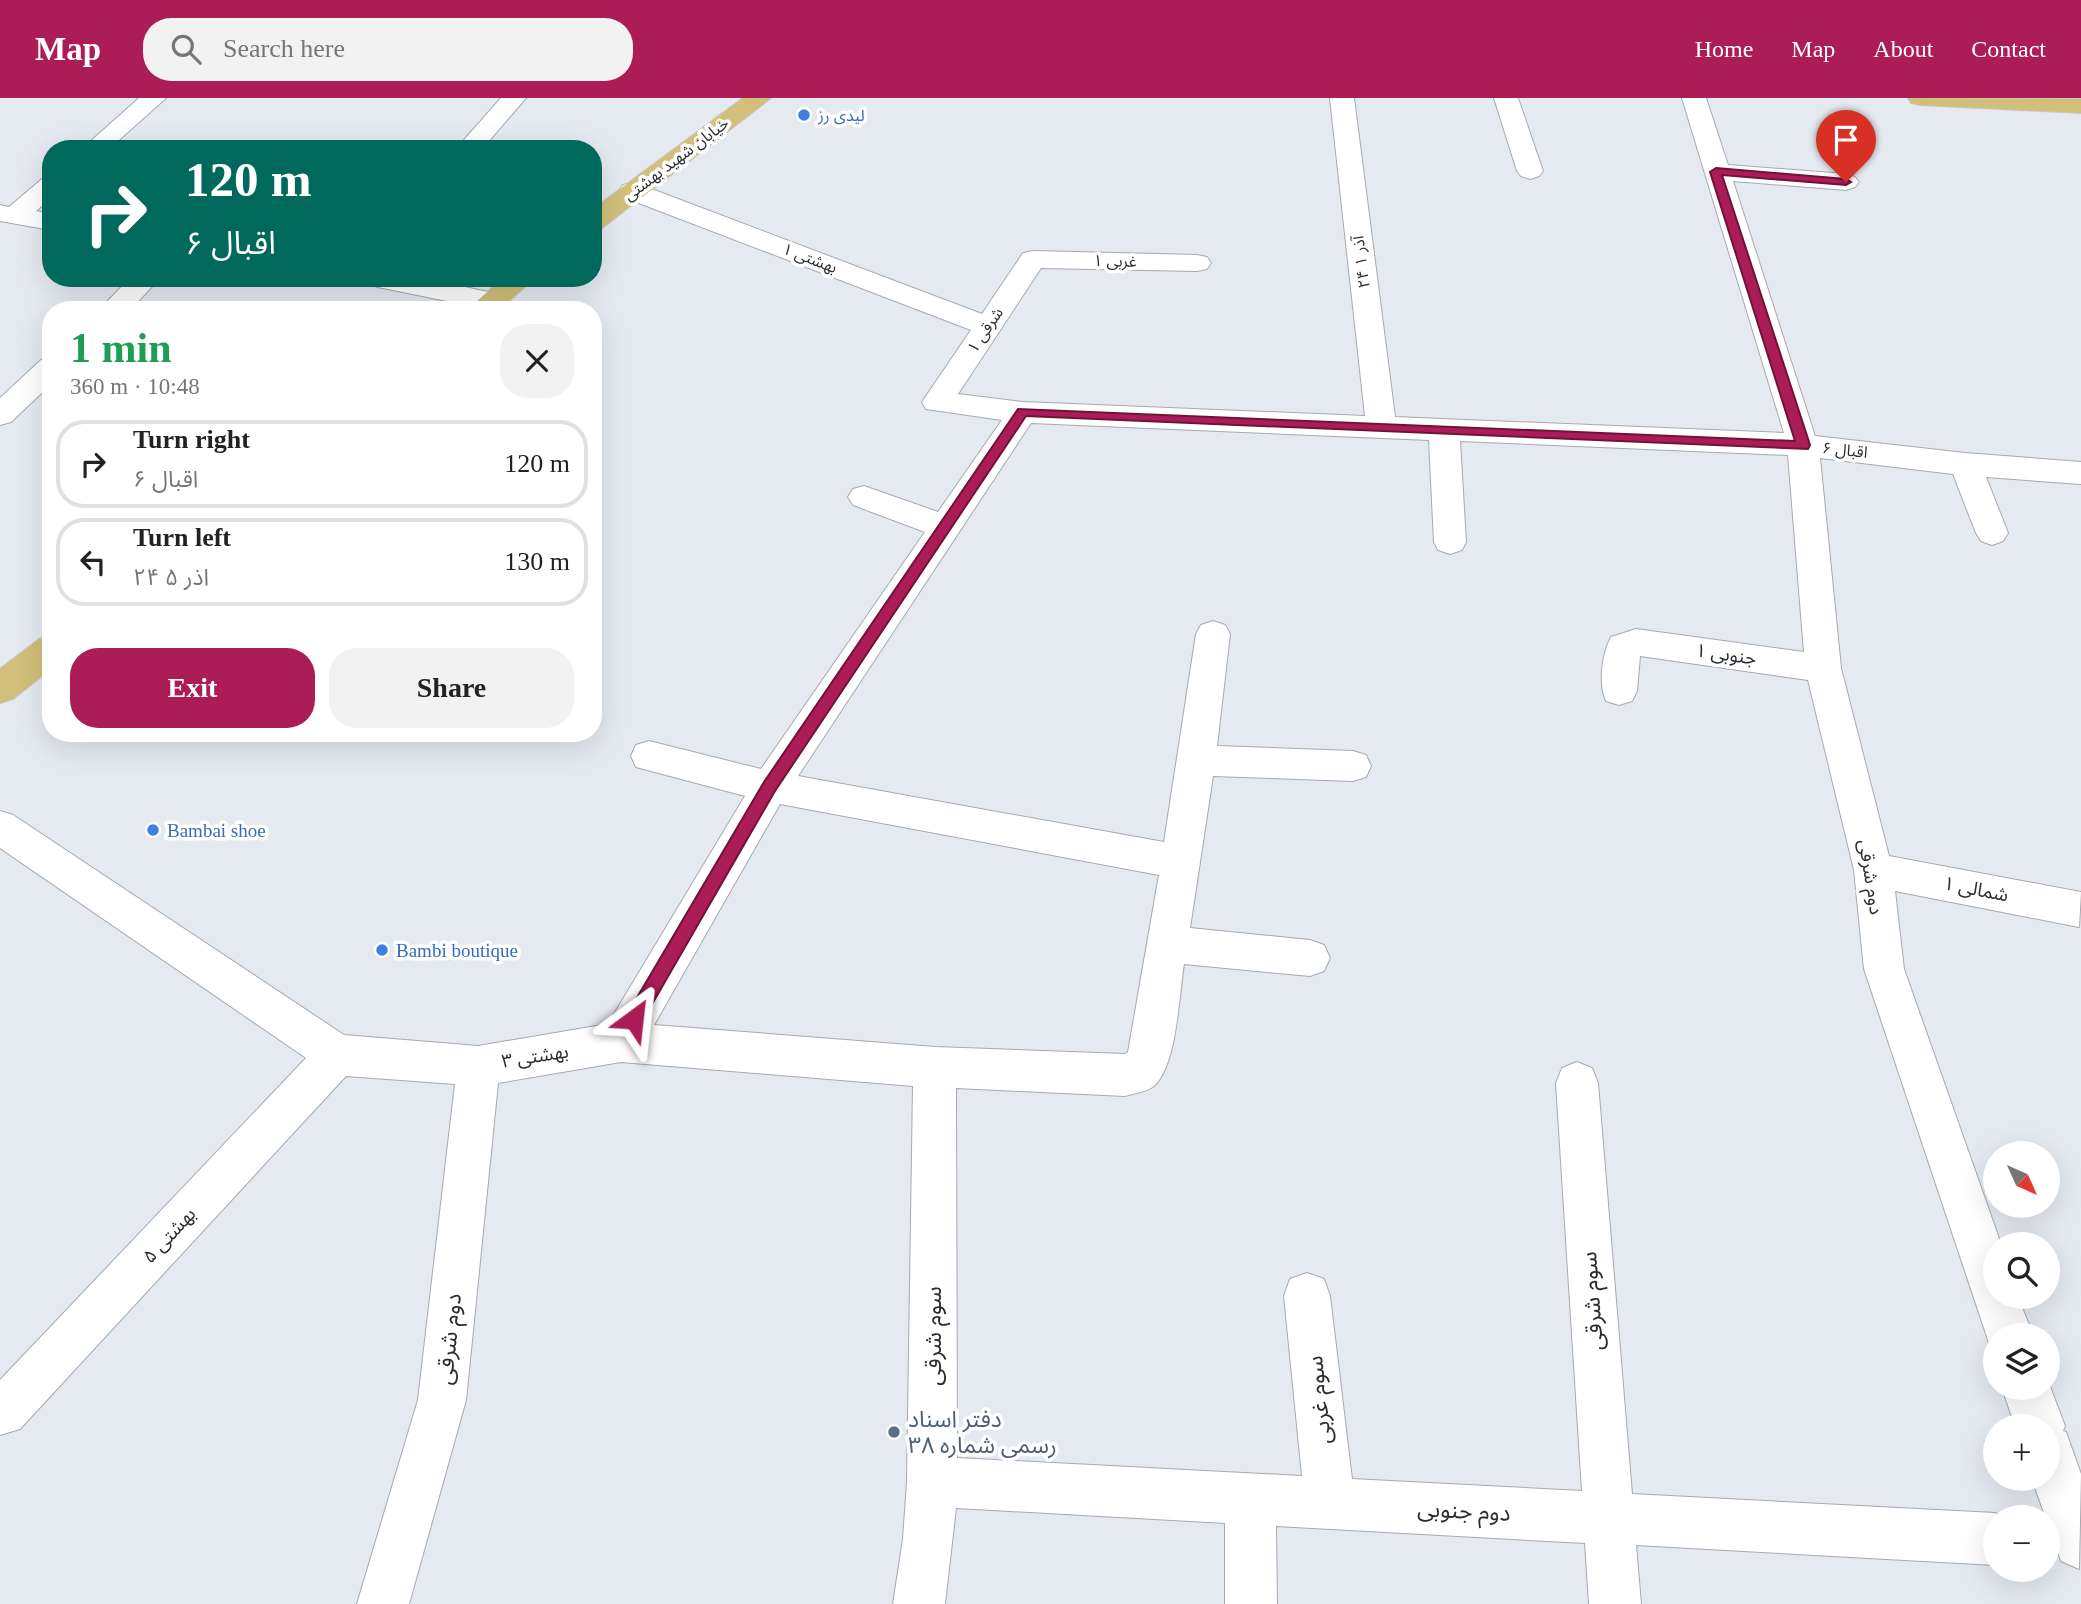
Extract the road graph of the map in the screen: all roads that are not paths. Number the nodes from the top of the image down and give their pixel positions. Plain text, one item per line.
1 (154, 98) edge
2 (514, 98) edge
3 (759, 98) edge
4 (1342, 98) edge
5 (1506, 98) edge
6 (1694, 98) edge
7 (1920, 98) edge
8 (2081, 106) edge
9 (105, 140) edge
10 (476, 140) edge
11 (1530, 172) dead end
12 (1716, 172) junction
13 (1846, 182) dead end
14 (42, 191) edge
15 (632, 191) junction
16 (7, 214) edge
17 (602, 215) edge
18 (42, 220) edge
19 (1033, 259) joint
20 (1197, 263) dead end
21 (137, 287) edge
22 (413, 287) edge
23 (510, 287) edge
24 (122, 301) edge
25 (467, 301) edge
26 (492, 301) edge
27 (987, 326) junction
28 (42, 376) edge
29 (937, 402) joint
30 (1023, 412) junction
31 (0, 415) edge
32 (1381, 425) junction
33 (1444, 431) junction
34 (1803, 445) junction
35 (1965, 464) junction
36 (2081, 473) edge
37 (864, 498) dead end
38 (945, 527) junction
39 (1992, 533) dead end
40 (1450, 542) dead end
41 (1213, 634) dead end
42 (42, 656) edge
43 (1824, 668) junction
44 (0, 689) edge
45 (1619, 691) dead end
46 (649, 755) dead end
47 (1197, 760) junction
48 (1353, 766) dead end
49 (770, 787) junction
50 (0, 827) edge
51 (1181, 862) junction
52 (1873, 870) junction
53 (2079, 909) dead end
54 (1165, 944) junction
55 (1310, 958) dead end
56 (621, 1042) junction
57 (337, 1055) junction
58 (478, 1066) junction
59 (935, 1067) junction
60 (1577, 1083) dead end
61 (1983, 1261) edge
62 (1307, 1296) dead end
63 (0, 1410) edge
64 (932, 1482) junction
65 (2057, 1491) edge
66 (1250, 1500) junction
67 (1330, 1504) junction
68 (1608, 1518) junction
69 (1983, 1538) edge
70 (2069, 1543) edge
71 (383, 1604) edge
72 (919, 1604) edge
73 (1251, 1604) edge
74 (1615, 1604) edge

1 - 9 street
2 - 10 street
3 - 15 main road, خیابان شهید بهشتی
4 - 32 street, ۲۴ آذر ۱
5 - 11 street
6 - 12 street, دوم شرقی
7 - 8 main road
12 - 13 street
12 - 34 street, دوم شرقی
14 - 16 street
15 - 17 main road, خیابان شهید بهشتی
15 - 27 street, بهشتی ۱
16 - 18 street
19 - 20 street, غربی ۱
19 - 27 street, شرقی ۱
21 - 24 street
22 - 25 street
23 - 26 main road
27 - 29 street, شرقی ۱
28 - 31 street
29 - 30 street, اقبال ۶
30 - 32 street, اقبال ۶
30 - 38 street
32 - 33 street, اقبال ۶
33 - 34 street, اقبال ۶
33 - 40 street
34 - 35 street, اقبال ۶
34 - 43 street, دوم شرقی
35 - 36 street, اقبال ۶
35 - 39 street
37 - 38 street
38 - 49 street
41 - 47 street
42 - 44 main road
43 - 45 street, ۱ جنوبی
43 - 52 street, دوم شرقی
46 - 49 street
47 - 48 street
47 - 51 street
49 - 51 street
49 - 56 street
50 - 57 street, بهشتی ۳
51 - 54 street
52 - 53 street, ۱ شمالی
52 - 61 street, دوم شرقی
54 - 55 street
54 - 59 street, بهشتی ۳
56 - 58 street, بهشتی ۳
56 - 59 street, بهشتی ۳
57 - 58 street, بهشتی ۳
57 - 63 street, بهشتی ۵
58 - 71 street, دوم شرقی
59 - 64 street, سوم شرقی
60 - 68 street, سوم شرقی
62 - 67 street, سوم غربی
64 - 66 street, دوم جنوبی
64 - 72 street, سوم شرقی
65 - 70 street
66 - 67 street, دوم جنوبی
66 - 73 street
67 - 68 street, دوم جنوبی
68 - 69 street, دوم جنوبی
68 - 74 street, سوم شرقی

